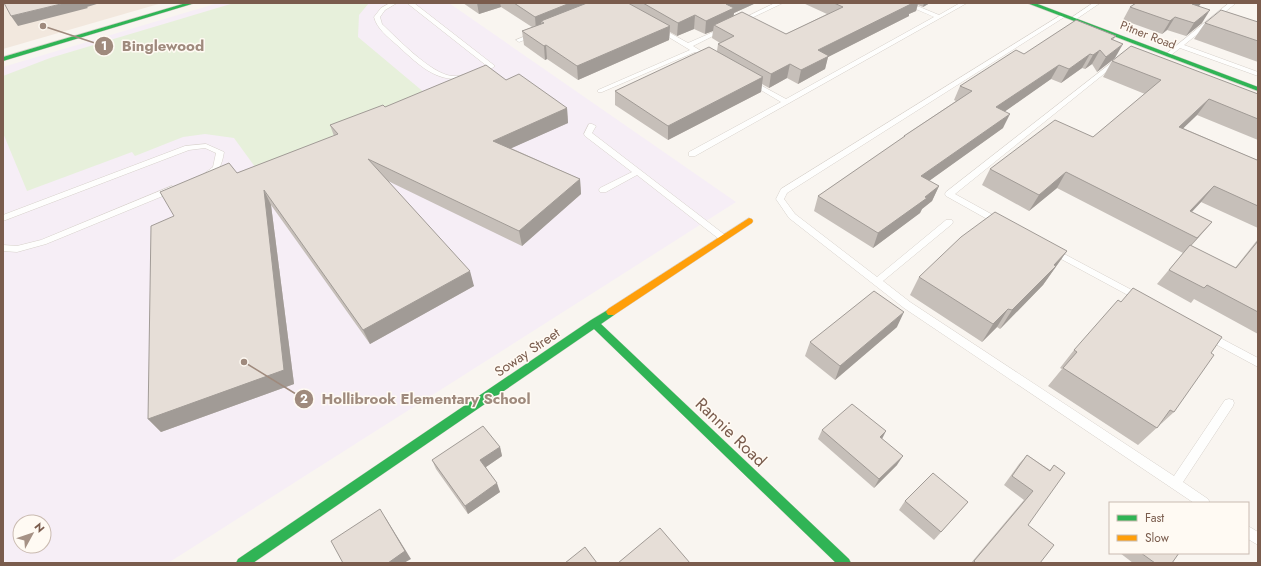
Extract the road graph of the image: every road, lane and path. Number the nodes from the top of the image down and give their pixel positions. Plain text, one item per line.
1 (192, 3) edge
2 (394, 3) edge
3 (410, 3) edge
4 (780, 3) edge
5 (905, 3) edge
6 (964, 3) edge
7 (1030, 3) edge
8 (1097, 3) edge
9 (1233, 3) edge
10 (1063, 16) junction
11 (939, 17) junction
12 (1073, 20) junction
13 (654, 26) edge
14 (541, 32) edge
15 (519, 40) dead end
16 (688, 46) junction
17 (1180, 46) junction
18 (694, 50) junction
19 (1168, 55) junction
20 (1123, 56) edge
21 (3, 59) edge
22 (714, 61) edge
23 (1222, 61) junction
24 (1211, 72) junction
25 (1258, 74) edge
26 (747, 80) edge
27 (1258, 89) edge
28 (600, 92) dead end
29 (786, 102) junction
30 (592, 126) dead end
31 (692, 154) dead end
32 (637, 172) junction
33 (196, 180) edge
34 (181, 186) edge
35 (603, 190) dead end
36 (3, 218) edge
37 (749, 221) dead end
38 (949, 222) dead end
39 (1005, 225) edge
40 (722, 237) junction
41 (3, 248) edge
42 (1048, 248) edge
43 (876, 282) junction
44 (1146, 302) edge
45 (594, 324) junction
46 (1202, 332) edge
47 (1258, 363) edge
48 (1229, 403) dead end
49 (1175, 484) junction
50 (1202, 502) edge
51 (1249, 533) edge
52 (1258, 539) edge
53 (242, 563) edge
54 (845, 563) edge

1 - 21 street
2 - 3 lane
4 - 16 lane
5 - 11 lane
6 - 11 lane
7 - 10 street, Pitner Road
8 - 12 lane
9 - 17 lane
10 - 12 street, Pitner Road
10 - 43 lane
11 - 29 lane
12 - 19 street, Pitner Road
13 - 16 lane
14 - 15 lane
16 - 18 lane
17 - 19 lane
17 - 23 lane
18 - 22 lane
18 - 28 lane
19 - 24 street, Pitner Road
20 - 39 lane
23 - 24 lane
23 - 25 lane
24 - 27 street, Pitner Road
26 - 29 lane
29 - 31 lane
30 - 32 lane
32 - 35 lane
32 - 40 lane
33 - 36 lane
34 - 41 lane
37 - 40 street, Soway Street
38 - 43 lane
40 - 45 street, Soway Street
42 - 44 lane
43 - 49 lane
45 - 53 street, Soway Street
45 - 54 street, Rannie Road
46 - 47 lane
48 - 49 lane
49 - 50 lane
51 - 52 lane

